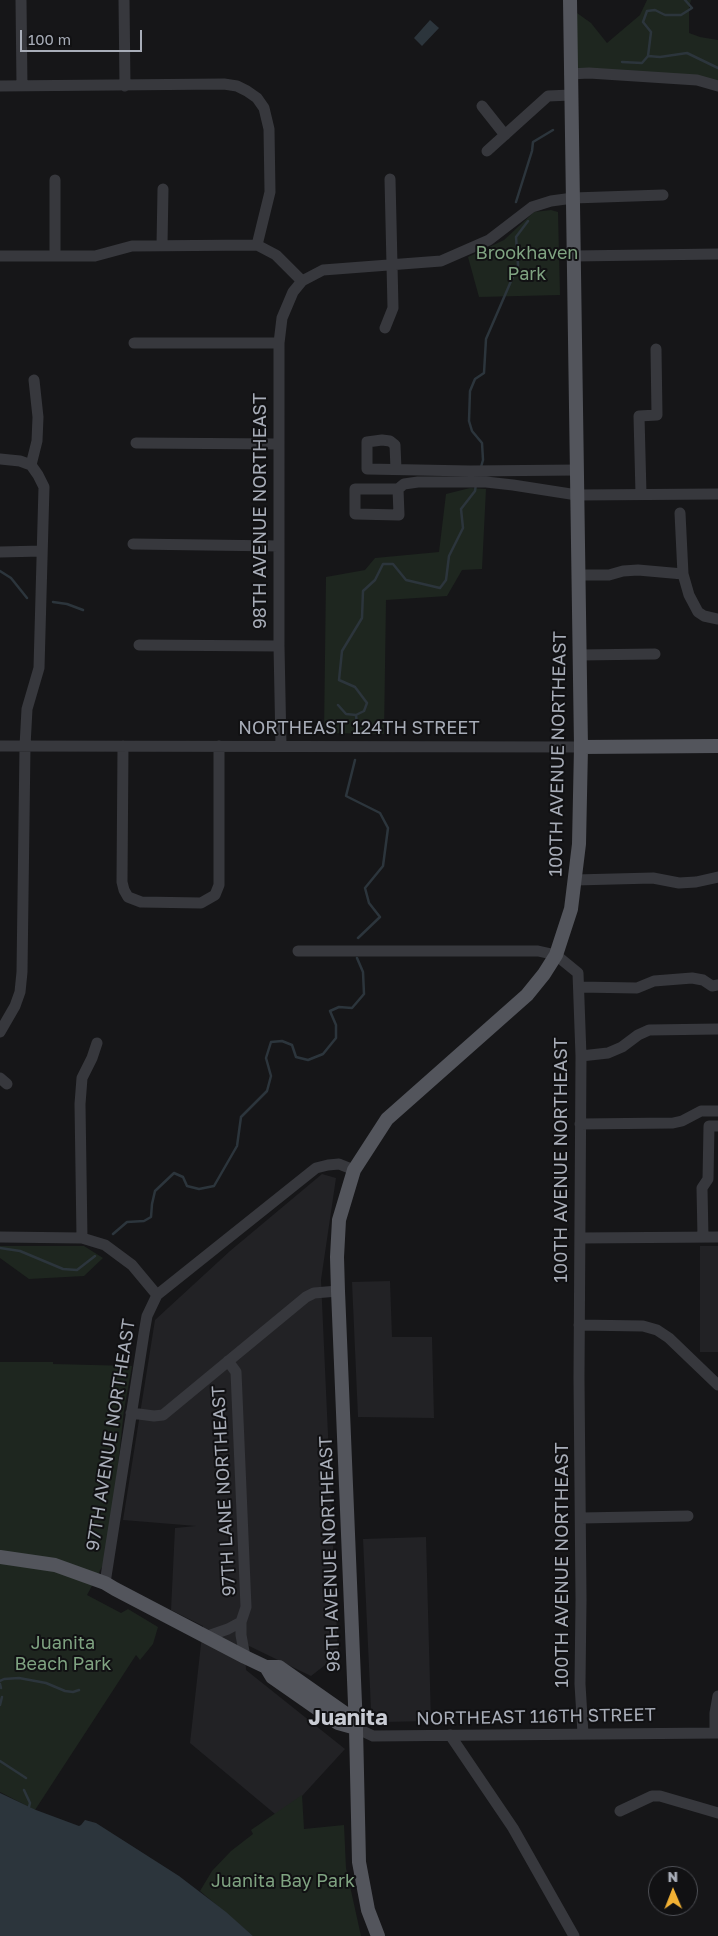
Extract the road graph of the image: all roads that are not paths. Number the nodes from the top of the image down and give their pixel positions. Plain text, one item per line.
1 (22, 0) edge
2 (124, 0) edge
3 (570, 0) edge
4 (570, 74) junction
5 (0, 86) edge
6 (22, 86) junction
7 (125, 86) junction
8 (718, 86) edge
9 (571, 95) junction
10 (482, 106) dead end
11 (505, 135) junction
12 (487, 151) dead end
13 (390, 179) dead end
14 (55, 180) dead end
15 (163, 189) dead end
16 (663, 195) dead end
17 (573, 198) junction
18 (162, 245) junction
19 (257, 245) junction
20 (718, 254) edge
21 (0, 256) edge
22 (55, 256) junction
23 (574, 256) junction
24 (391, 265) junction
25 (302, 281) junction
26 (386, 328) dead end
27 (279, 342) junction
28 (134, 343) dead end
29 (656, 348) dead end
30 (34, 380) dead end
31 (136, 443) dead end
32 (279, 444) junction
33 (0, 459) edge
34 (31, 465) junction
35 (396, 469) dead end
36 (577, 470) junction
37 (470, 477) junction
38 (398, 489) dead end
39 (641, 494) junction
40 (718, 494) edge
41 (577, 495) junction
42 (680, 513) dead end
43 (133, 544) dead end
44 (278, 546) junction
45 (0, 552) edge
46 (42, 552) junction
47 (683, 574) junction
48 (578, 575) junction
49 (718, 619) edge
50 (139, 645) dead end
51 (279, 646) junction
52 (655, 654) dead end
53 (579, 655) junction
54 (0, 746) edge
55 (25, 746) junction
56 (124, 746) junction
57 (219, 746) junction
58 (281, 746) junction
59 (718, 746) edge
60 (580, 748) junction
61 (718, 877) edge
62 (575, 880) junction
63 (298, 951) dead end
64 (556, 955) junction
65 (718, 986) edge
66 (579, 987) junction
67 (718, 1029) edge
68 (0, 1032) edge
69 (97, 1042) dead end
70 (581, 1056) junction
71 (718, 1111) edge
72 (580, 1124) junction
73 (718, 1126) edge
74 (354, 1170) junction
75 (0, 1237) edge
76 (703, 1237) junction
77 (718, 1237) edge
78 (82, 1238) junction
79 (580, 1238) junction
80 (338, 1291) junction
81 (157, 1295) junction
82 (579, 1325) junction
83 (228, 1361) junction
84 (718, 1385) edge
85 (131, 1413) junction
86 (688, 1516) dead end
87 (581, 1518) junction
88 (0, 1557) edge
89 (105, 1583) junction
90 (241, 1622) junction
91 (206, 1637) junction
92 (245, 1657) junction
93 (718, 1696) edge
94 (356, 1728) junction
95 (717, 1733) edge
96 (583, 1734) junction
97 (450, 1735) junction
98 (620, 1811) dead end
99 (718, 1814) edge
100 (378, 1936) edge
101 (574, 1936) edge

1 - 6 street
2 - 7 street
3 - 4 main road, 100TH AVENUE NORTHEAST
4 - 8 street
4 - 9 main road, 100TH AVENUE NORTHEAST
5 - 6 street
6 - 7 street
7 - 19 street
9 - 11 street
9 - 17 main road, 100TH AVENUE NORTHEAST
10 - 11 street
11 - 12 street
13 - 24 street
14 - 22 street
15 - 18 street
16 - 17 street
17 - 23 main road, 100TH AVENUE NORTHEAST
17 - 24 street
18 - 19 street
18 - 22 street
19 - 25 street
20 - 23 street
21 - 22 street
23 - 36 main road, 100TH AVENUE NORTHEAST
24 - 25 street
24 - 26 street
25 - 27 street, 98TH AVENUE NORTHEAST
27 - 28 street
27 - 32 street, 98TH AVENUE NORTHEAST
29 - 39 street
30 - 34 street
31 - 32 street
32 - 44 street, 98TH AVENUE NORTHEAST
33 - 34 street
34 - 46 street
35 - 37 street
36 - 37 street
36 - 41 main road, 100TH AVENUE NORTHEAST
37 - 38 street
37 - 41 street
39 - 40 street
39 - 41 street
41 - 48 main road, 100TH AVENUE NORTHEAST
42 - 47 street
43 - 44 street
44 - 51 street, 98TH AVENUE NORTHEAST
45 - 46 street
46 - 55 street
47 - 48 street
47 - 49 street
48 - 53 main road, 100TH AVENUE NORTHEAST
50 - 51 street
51 - 58 street, 98TH AVENUE NORTHEAST
52 - 53 street
53 - 60 main road, 100TH AVENUE NORTHEAST
54 - 55 street, NORTHEAST 124TH STREET
55 - 56 street, NORTHEAST 124TH STREET
55 - 68 street
56 - 57 street, NORTHEAST 124TH STREET
56 - 57 street
57 - 58 street, NORTHEAST 124TH STREET
58 - 60 street, NORTHEAST 124TH STREET
59 - 60 main road, NORTHEAST 124TH STREET
60 - 62 main road, 100TH AVENUE NORTHEAST
61 - 62 street
62 - 64 main road, 100TH AVENUE NORTHEAST
63 - 64 street
64 - 66 street, 100TH AVENUE NORTHEAST
64 - 74 main road, 98TH AVENUE NORTHEAST
65 - 66 street
66 - 70 street, 100TH AVENUE NORTHEAST
67 - 70 street
69 - 78 street
70 - 72 street, 100TH AVENUE NORTHEAST
71 - 72 street
72 - 79 street, 100TH AVENUE NORTHEAST
73 - 76 street
74 - 80 main road, 98TH AVENUE NORTHEAST
74 - 81 street
75 - 78 street
76 - 77 street
76 - 79 street
78 - 81 street
79 - 82 street, 100TH AVENUE NORTHEAST
80 - 83 street
80 - 94 main road, 98TH AVENUE NORTHEAST
81 - 85 street, 97TH AVENUE NORTHEAST
82 - 84 street
82 - 87 street, 100TH AVENUE NORTHEAST
83 - 85 street
83 - 90 street, 97TH LANE NORTHEAST
85 - 89 street, 97TH AVENUE NORTHEAST
86 - 87 street
87 - 96 street, 100TH AVENUE NORTHEAST
88 - 89 main road
89 - 91 main road
90 - 91 street, 97TH LANE NORTHEAST
90 - 92 street, 97TH LANE NORTHEAST
91 - 92 main road
92 - 94 main road
93 - 95 street
94 - 97 street, NORTHEAST 116TH STREET
94 - 100 main road, 98TH AVENUE NORTHEAST
95 - 96 street, NORTHEAST 116TH STREET
96 - 97 street, NORTHEAST 116TH STREET
97 - 101 street
98 - 99 street

